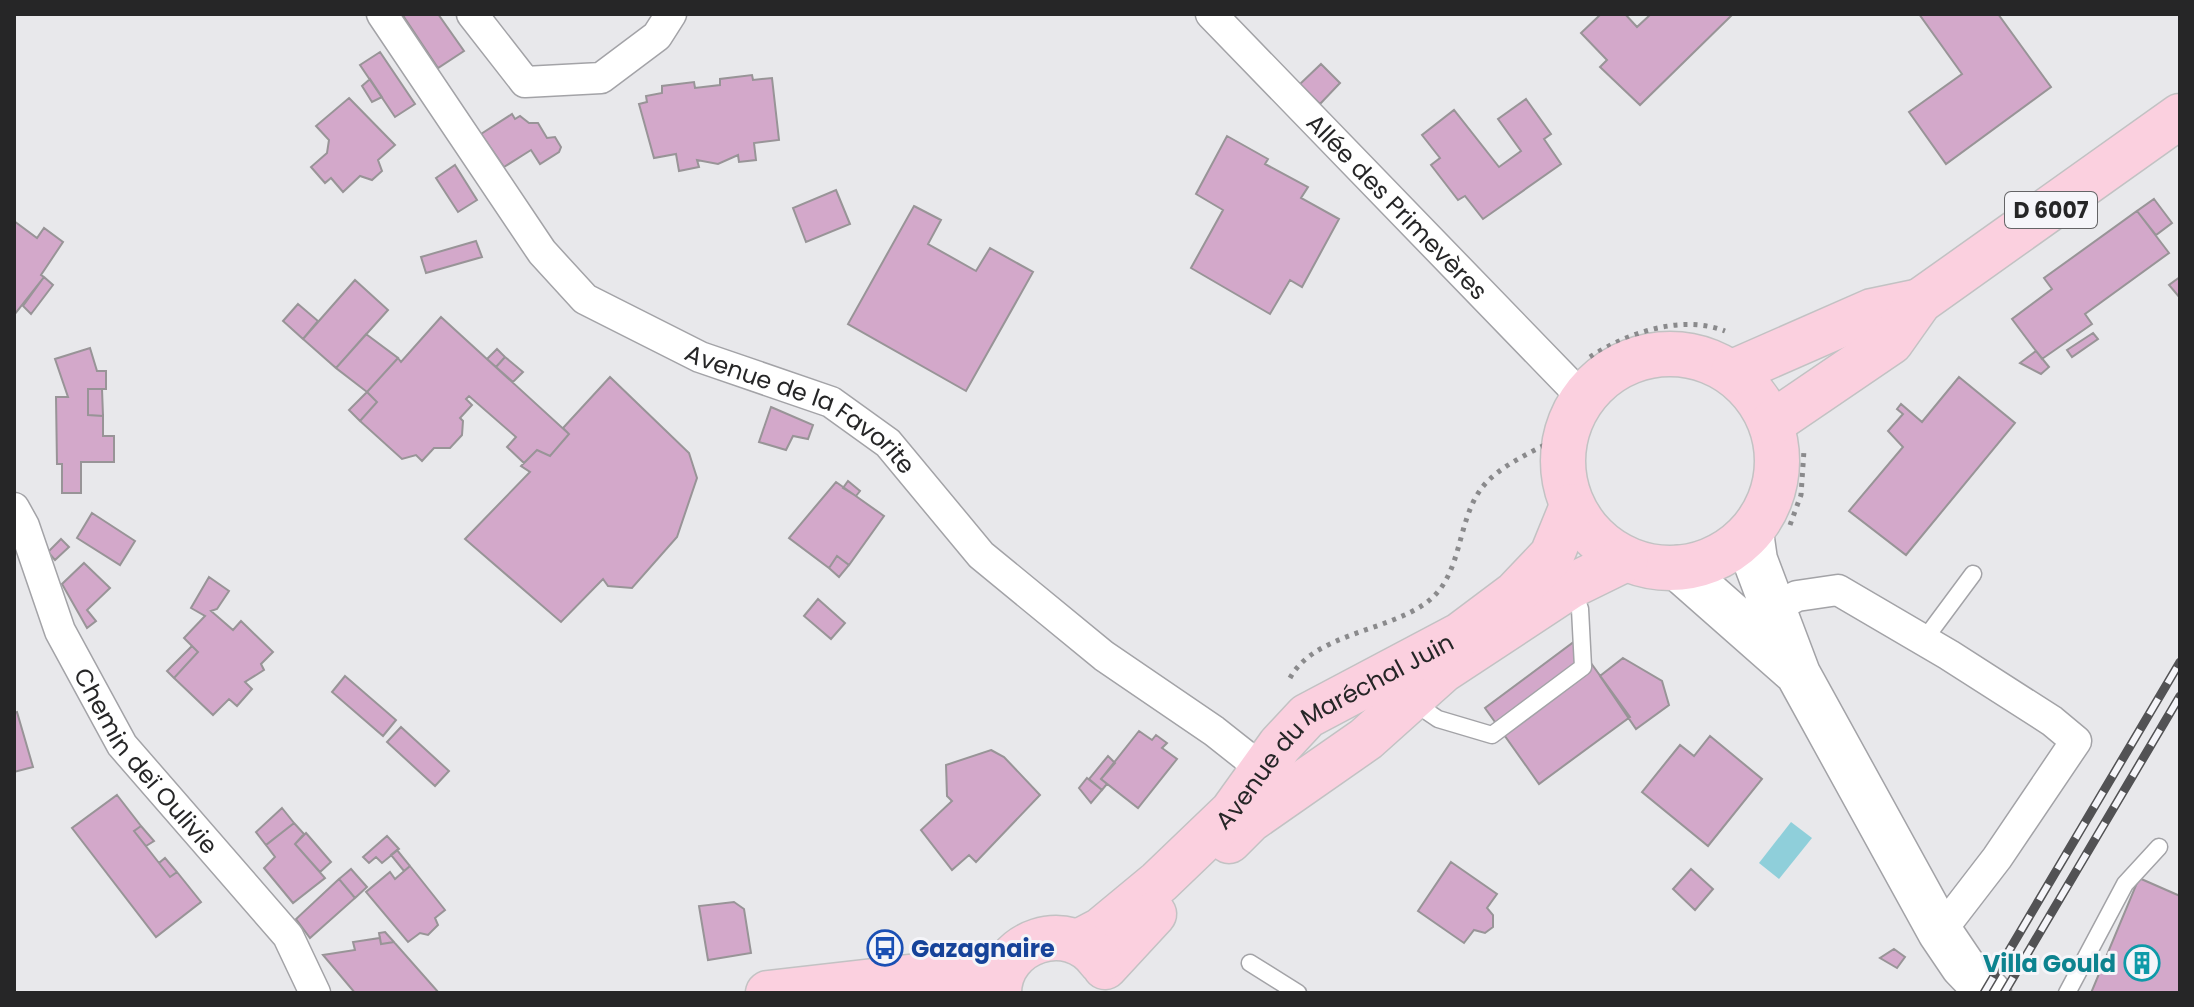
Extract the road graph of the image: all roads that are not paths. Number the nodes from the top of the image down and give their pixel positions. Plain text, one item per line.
1 (382, 14) edge
2 (472, 14) edge
3 (671, 14) edge
4 (1211, 14) edge
5 (2180, 116) edge
6 (1920, 301) junction
7 (1735, 354) junction
8 (1571, 402) junction
9 (1788, 434) junction
10 (1572, 506) junction
11 (14, 508) edge
12 (1768, 533) junction
13 (1626, 559) junction
14 (1678, 568) junction
15 (1973, 574) dead end
16 (1571, 586) junction
17 (1775, 607) junction
18 (1924, 640) junction
19 (1798, 674) junction
20 (1409, 699) junction
21 (1262, 769) junction
22 (2159, 847) dead end
23 (1940, 932) junction
24 (1250, 963) dead end
25 (1098, 967) edge
26 (1002, 979) edge
27 (916, 984) edge
28 (315, 993) edge
29 (768, 993) edge
30 (1298, 993) edge
31 (1989, 993) edge
32 (2067, 993) edge

1 - 21 street, Avenue de la Favorite
2 - 3 street
4 - 8 street, Allée des Primevères
5 - 6 main road, D 6007
6 - 7 main road
6 - 9 main road
7 - 8 main road
7 - 9 main road
8 - 10 main road
9 - 12 main road
10 - 13 main road
10 - 21 main road, Avenue du Maréchal Juin
11 - 28 street, Chemin deï Oulivie
12 - 14 main road
12 - 17 street
13 - 14 main road
13 - 16 main road, Avenue du Maréchal Juin
14 - 19 street
15 - 18 lane
16 - 20 main road, Avenue du Maréchal Juin
16 - 20 lane
17 - 18 street
17 - 19 street
18 - 23 street
19 - 23 street
20 - 25 main road, Avenue du Maréchal Juin
21 - 25 main road, Avenue du Maréchal Juin
22 - 32 lane
23 - 31 street
24 - 30 lane
25 - 26 main road
26 - 27 main road
27 - 29 main road

